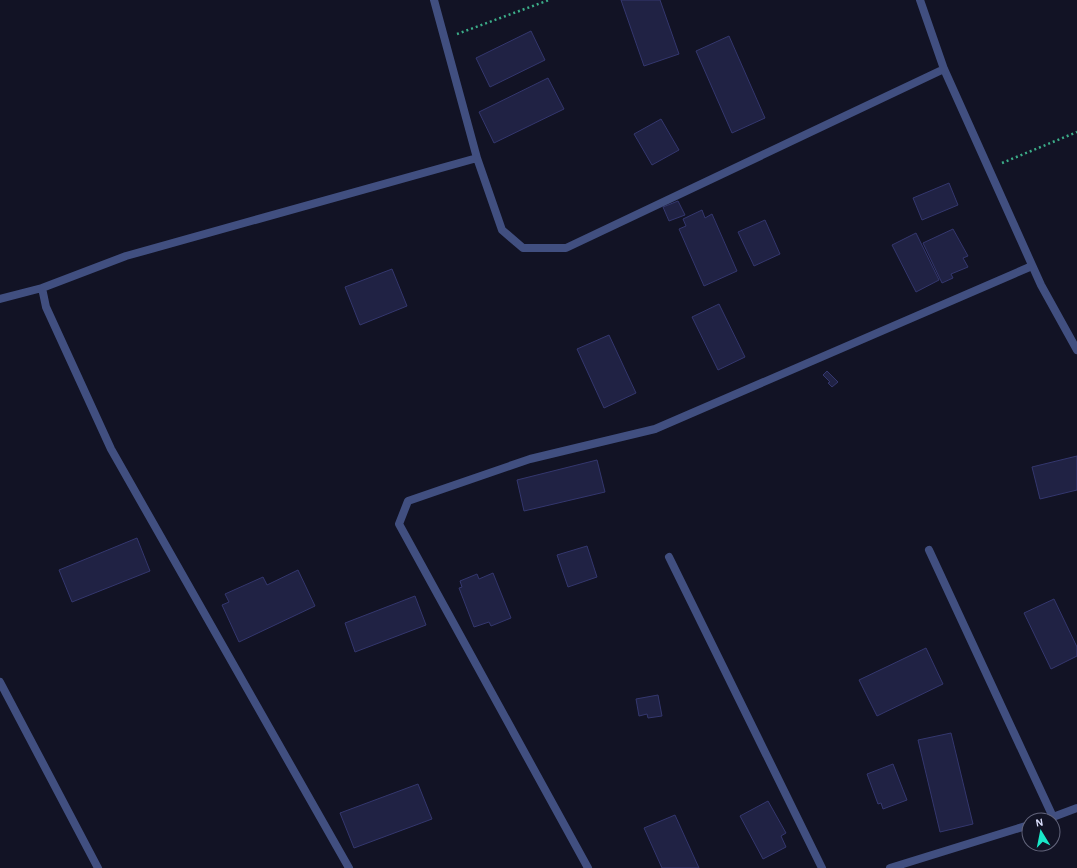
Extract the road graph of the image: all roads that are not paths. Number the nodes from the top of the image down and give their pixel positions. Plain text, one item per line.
1 (434, 0) edge
2 (920, 0) edge
3 (944, 69) junction
4 (477, 158) junction
5 (1032, 266) junction
6 (42, 288) junction
7 (0, 299) edge
8 (1077, 350) edge
9 (929, 550) dead end
10 (669, 557) dead end
11 (0, 682) edge
12 (1077, 808) edge
13 (1046, 812) edge
14 (1061, 814) edge
15 (1021, 827) edge
16 (98, 868) edge
17 (349, 868) edge
18 (588, 868) edge
19 (822, 868) edge
20 (890, 868) edge

1 - 4 street
2 - 3 street
3 - 4 street
3 - 5 street
4 - 6 street
5 - 8 street
5 - 18 street
6 - 7 street
6 - 17 street
9 - 13 street
10 - 19 street
11 - 16 street
12 - 14 street
15 - 20 street

